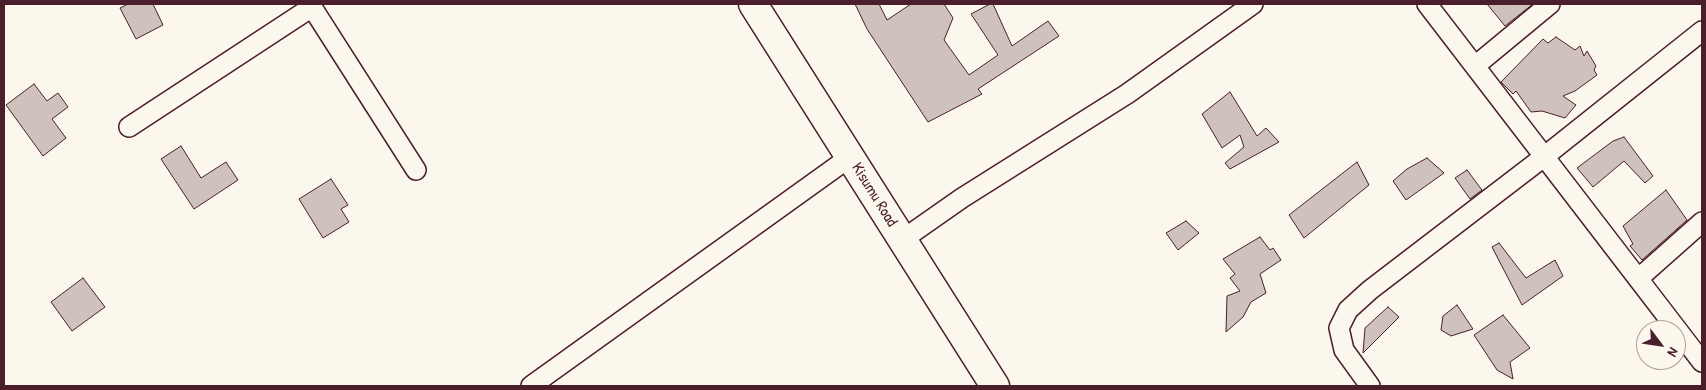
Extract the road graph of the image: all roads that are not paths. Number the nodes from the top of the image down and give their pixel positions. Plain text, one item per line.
1 (753, 4) edge
2 (1253, 4) edge
3 (1427, 4) edge
4 (1550, 4) edge
5 (311, 6) edge
6 (1702, 31) edge
7 (1475, 66) junction
8 (129, 127) dead end
9 (1545, 156) junction
10 (850, 157) junction
11 (416, 170) dead end
12 (1702, 222) edge
13 (902, 240) junction
14 (1639, 278) junction
15 (1702, 362) edge
16 (531, 386) edge
17 (995, 386) edge
18 (1370, 386) edge

1 - 10 highway, Kisumu Road
2 - 13 street
3 - 7 street
4 - 7 street
5 - 8 street
5 - 11 street
6 - 9 street
7 - 9 street
9 - 14 street
9 - 18 street
10 - 13 highway, Kisumu Road
10 - 16 street
12 - 14 street
13 - 17 highway, Kisumu Road
14 - 15 street

